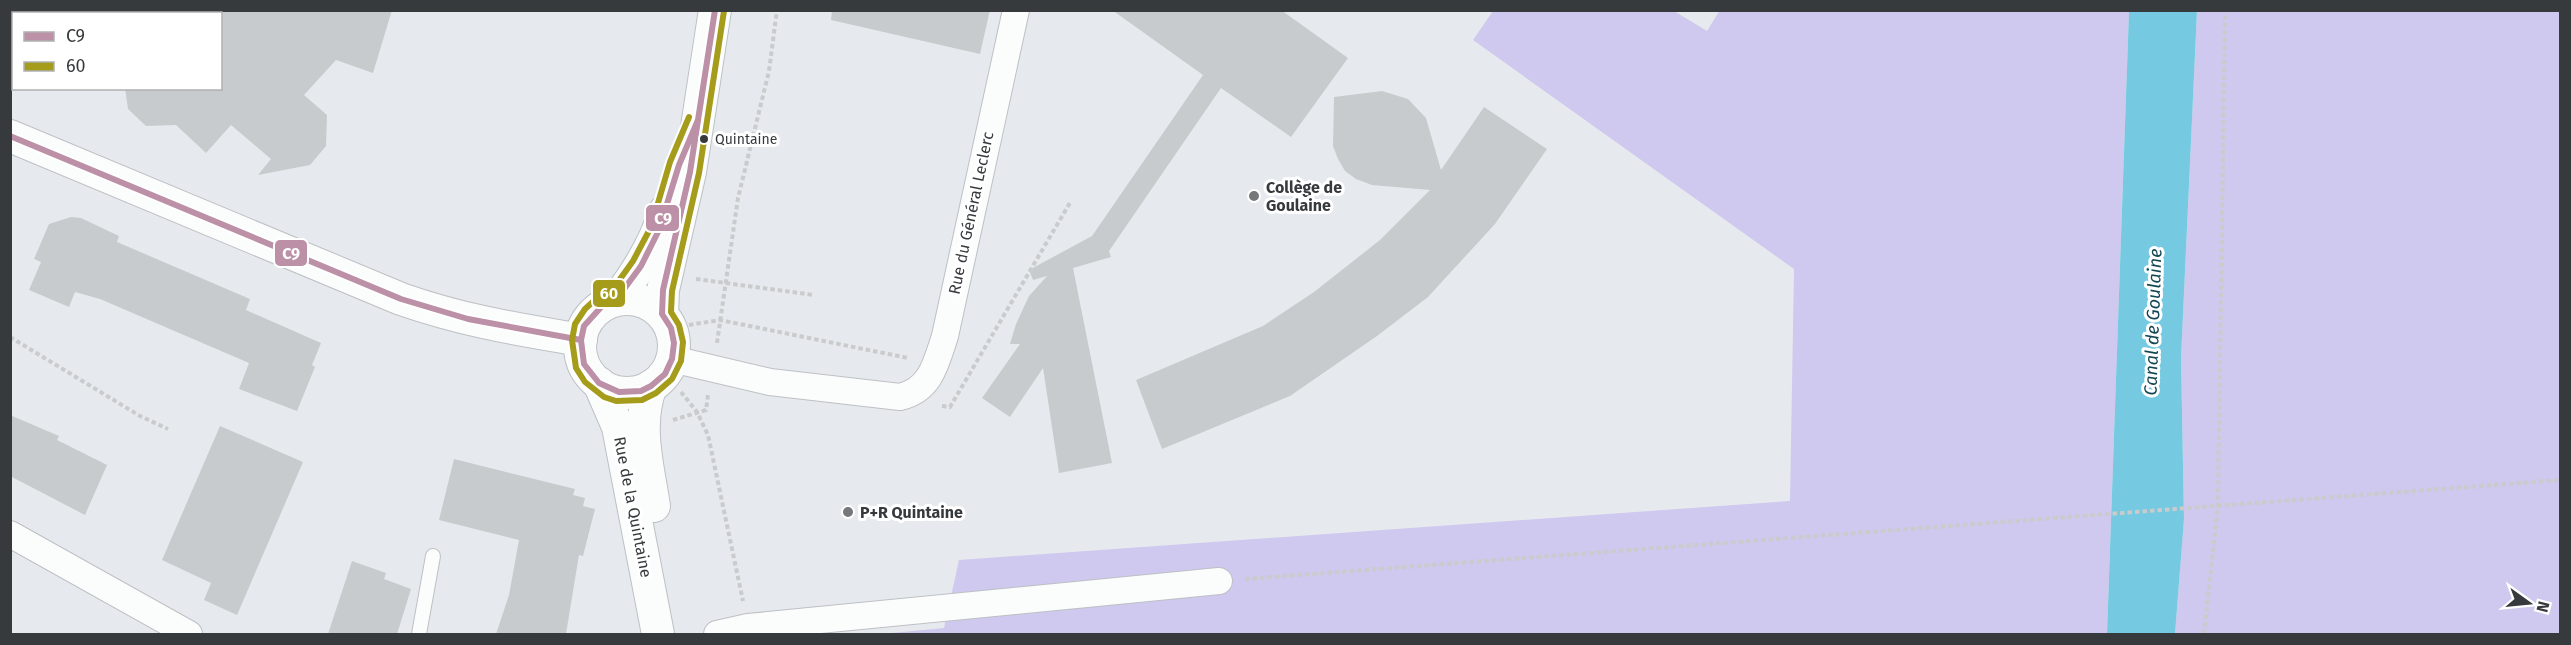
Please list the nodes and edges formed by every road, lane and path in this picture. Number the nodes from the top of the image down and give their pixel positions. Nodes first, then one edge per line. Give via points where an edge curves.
1 (715, 10) edge
2 (777, 10) edge
3 (1016, 10) edge
4 (2225, 10) edge
5 (698, 120) junction
6 (10, 136) edge
7 (1071, 201) dead end
8 (666, 272) junction
9 (725, 283) junction
10 (814, 295) dead end
11 (616, 300) junction
12 (720, 320) junction
13 (666, 321) junction
14 (10, 337) edge
15 (581, 340) junction
16 (672, 359) junction
17 (936, 363) junction
18 (713, 369) junction
19 (599, 383) junction
20 (651, 386) junction
21 (900, 397) junction
22 (697, 412) dead end
23 (168, 429) dead end
24 (2560, 480) edge
25 (2218, 505) junction
26 (10, 534) edge
27 (433, 556) dead end
28 (1219, 581) joint
29 (748, 627) junction
30 (189, 634) edge
31 (419, 634) edge
32 (658, 634) edge
33 (676, 634) edge
34 (717, 634) edge
35 (2205, 634) edge

1 - 5 street
2 - 9 path via 769,71 738,198
3 - 17 street, Rue du Général Leclerc
4 - 25 path
5 - 8 street
5 - 11 street via 659,230 641,266
6 - 15 street via 401,300 491,326
7 - 21 path via 950,407
8 - 9 path
8 - 13 street
9 - 10 path
9 - 12 path
11 - 13 street via 640,301
11 - 15 street via 592,315
12 - 13 path
12 - 17 path
12 - 18 path
13 - 16 street via 674,343
14 - 23 path
15 - 19 street via 584,364
16 - 18 street
16 - 20 street
17 - 21 street, Rue du Général Leclerc via 914,394
18 - 21 street via 770,382
19 - 20 street via 619,392
19 - 32 street, Rue de la Quintaine via 618,427
20 - 33 street, Rue de la Quintaine via 644,404 642,428
22 - 29 path via 708,435
24 - 25 path
25 - 28 path
25 - 35 path
26 - 30 street
27 - 31 lane
28 - 29 street
29 - 34 street

